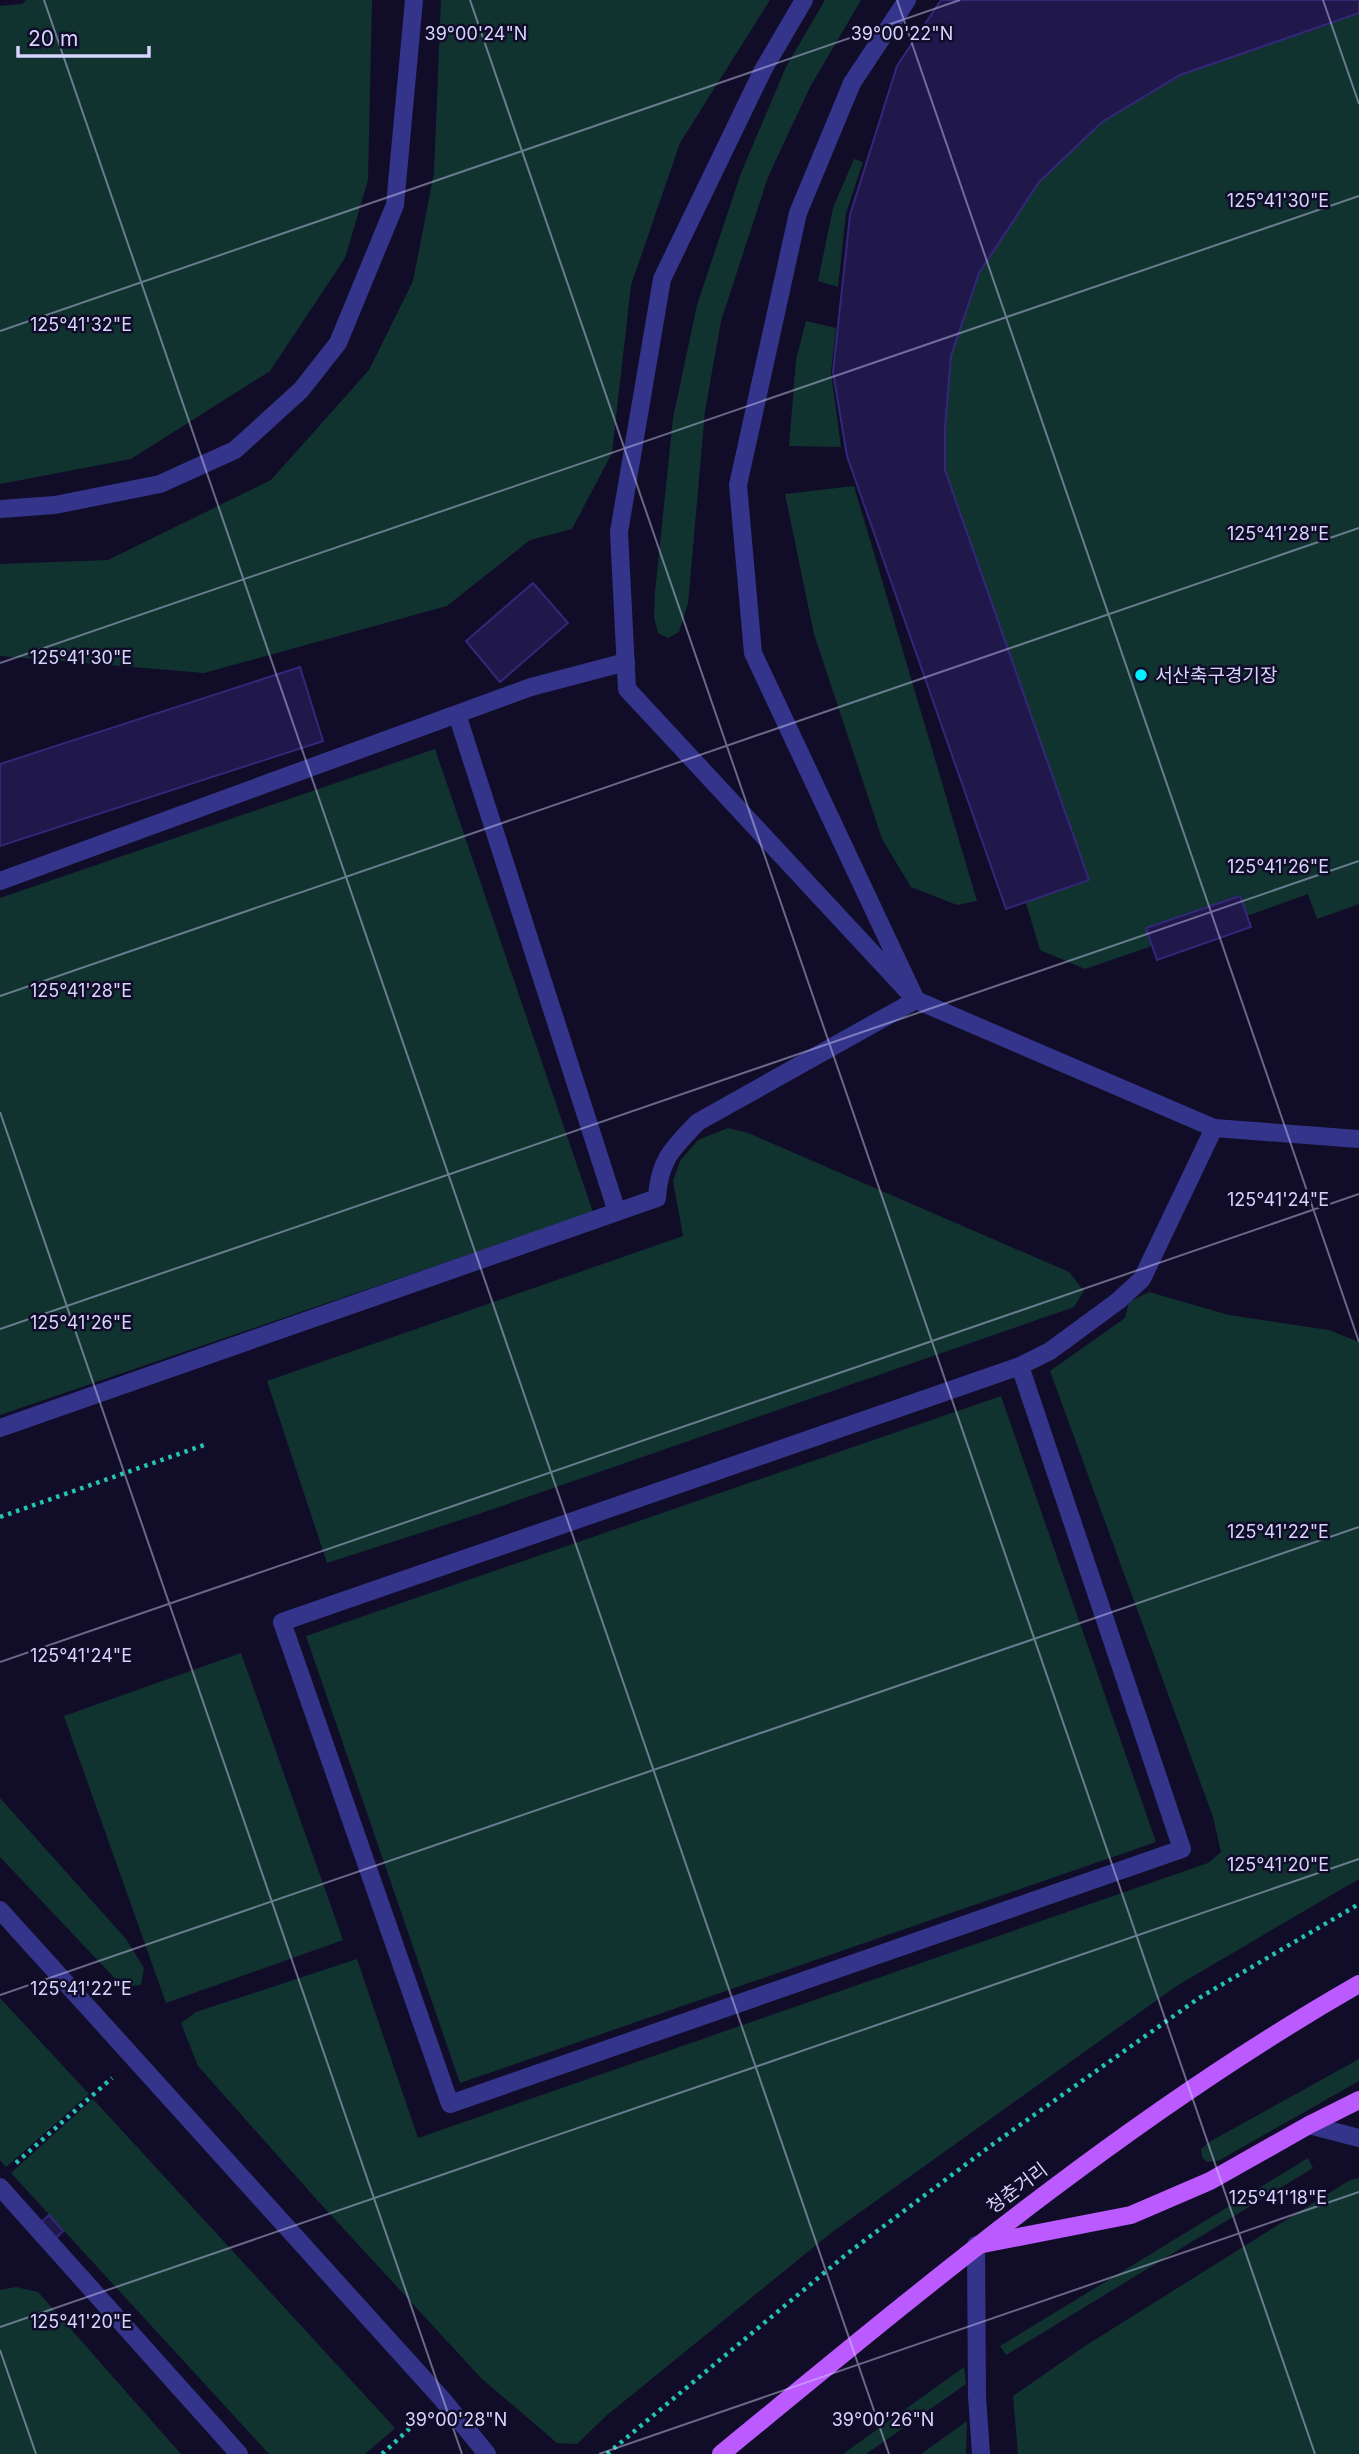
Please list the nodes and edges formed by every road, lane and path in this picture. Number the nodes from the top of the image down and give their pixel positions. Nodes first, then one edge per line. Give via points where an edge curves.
1 (414, 0) edge
2 (804, 0) edge
3 (906, 0) edge
4 (0, 509) edge
5 (626, 662) junction
6 (457, 714) junction
7 (0, 881) edge
8 (916, 1000) junction
9 (1214, 1128) junction
10 (1359, 1139) edge
11 (617, 1212) junction
12 (1020, 1366) junction
13 (0, 1428) edge
14 (207, 1444) dead end
15 (0, 1517) edge
16 (1359, 1904) edge
17 (0, 1910) edge
18 (1359, 1984) edge
19 (134, 2058) junction
20 (1359, 2101) edge
21 (1308, 2125) junction
22 (1359, 2138) edge
23 (10, 2169) dead end
24 (0, 2187) edge
25 (976, 2245) junction
26 (442, 2399) junction
27 (239, 2454) edge
28 (382, 2454) edge
29 (487, 2454) edge
30 (607, 2454) edge
31 (721, 2454) edge
32 (981, 2454) edge

1 - 4 street via 395,205 338,343 301,390 235,450 160,484 55,505
2 - 5 street via 763,71 662,279 620,532
3 - 8 street via 852,83 797,213 737,485 753,653
5 - 6 street via 531,687
5 - 8 street via 627,689
6 - 7 street
6 - 11 street
8 - 9 street
8 - 11 street via 698,1122 672,1148 659,1176 657,1198
9 - 10 street
9 - 12 street via 1142,1279 1050,1351
11 - 13 street
12 - 12 street via 282,1622 450,2104 1182,1849
14 - 15 path
16 - 30 path via 1199,1998 989,2147 848,2253
17 - 19 street
18 - 25 main road, 청춘거리 via 1151,2115
19 - 23 path
19 - 26 street
20 - 21 main road
21 - 22 street
21 - 25 main road via 1210,2181 1131,2215
24 - 27 street
25 - 31 main road, 청춘거리
25 - 32 street
26 - 28 path
26 - 29 street

